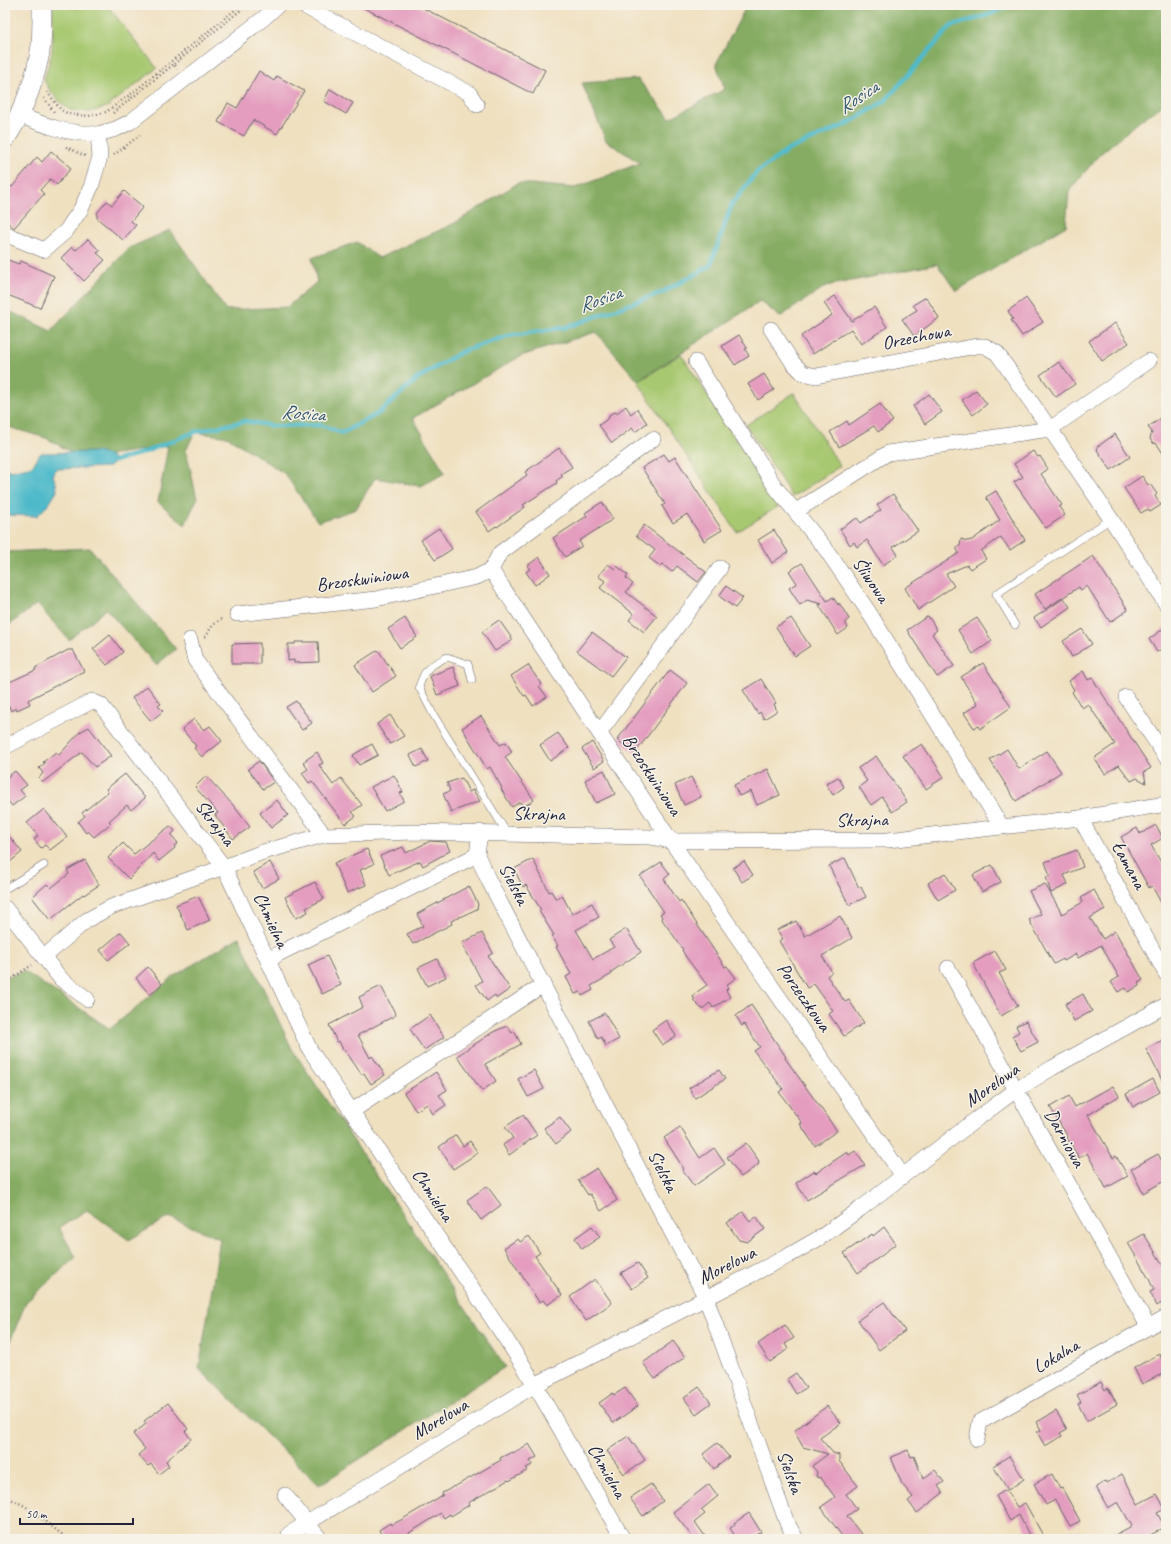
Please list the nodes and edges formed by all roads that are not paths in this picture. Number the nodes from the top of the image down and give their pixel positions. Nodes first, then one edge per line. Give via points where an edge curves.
1 (42, 5) edge
2 (278, 5) edge
3 (302, 5) edge
4 (477, 105) dead end
5 (19, 115) junction
6 (98, 134) junction
7 (5, 139) edge
8 (5, 234) edge
9 (771, 329) dead end
10 (1149, 361) dead end
11 (696, 362) dead end
12 (1050, 429) junction
13 (653, 439) dead end
14 (796, 511) junction
15 (1111, 519) junction
16 (720, 568) dead end
17 (491, 570) junction
18 (1164, 598) edge
19 (236, 614) road end
20 (1015, 625) dead end
21 (190, 640) dead end
22 (472, 680) dead end
23 (1126, 697) dead end
24 (600, 732) junction
25 (5, 746) edge
26 (1166, 757) edge
27 (1166, 804) edge
28 (1080, 818) junction
29 (1002, 827) junction
30 (480, 832) junction
31 (507, 833) junction
32 (324, 835) junction
33 (672, 841) junction
34 (477, 855) junction
35 (44, 865) dead end
36 (224, 867) junction
37 (5, 889) edge
38 (5, 908) edge
39 (44, 957) junction
40 (268, 961) junction
41 (948, 968) dead end
42 (1166, 974) edge
43 (544, 984) junction
44 (87, 999) dead end
45 (1166, 1005) edge
46 (1016, 1090) junction
47 (352, 1111) junction
48 (903, 1176) junction
49 (706, 1298) junction
50 (1166, 1317) edge
51 (1148, 1326) junction
52 (535, 1385) junction
53 (977, 1439) dead end
54 (285, 1495) dead end
55 (307, 1524) junction
56 (289, 1534) dead end
57 (320, 1539) edge
58 (623, 1539) edge
59 (796, 1539) edge

1 - 5 street via 41,45
2 - 6 street via 130,122
3 - 4 street via 469,92
5 - 6 street via 48,127 69,132
5 - 7 street
6 - 8 street via 100,158 97,171 81,209 66,231 44,250
9 - 12 street, Orzechowa via 793,363 803,373 816,376 985,346 997,352
10 - 12 street
11 - 14 street, Śliwowa via 776,488
12 - 14 street via 888,453
12 - 15 street, Orzechowa
13 - 17 street via 500,553
14 - 29 street, Śliwowa via 868,611
15 - 18 street, Orzechowa
15 - 20 lane via 996,594
16 - 24 street, Brzoskwiniowa
17 - 19 street, Brzoskwiniowa via 477,578 376,600
17 - 24 street, Brzoskwiniowa
21 - 32 street via 195,660
22 - 31 lane via 468,664 448,657 430,666 423,675 419,687
23 - 26 street
24 - 33 street, Brzoskwiniowa
25 - 36 street, Skrajna via 92,701 100,705
27 - 28 street, Skrajna
28 - 29 street, Skrajna
28 - 42 street, Łamana
29 - 33 street, Skrajna via 888,840
30 - 31 street, Skrajna
30 - 32 street, Skrajna
30 - 34 street, Sielska
31 - 33 street, Skrajna via 650,837
32 - 36 street, Skrajna via 263,852
33 - 48 street, Porzeczkowa
34 - 40 street via 285,950
34 - 43 street, Sielska
35 - 37 lane
36 - 39 street via 111,907 87,920
36 - 40 street, Chmielna
38 - 39 street
39 - 44 street via 61,979
40 - 47 street, Chmielna via 310,1050
41 - 46 street, Darniowa
43 - 47 street
43 - 49 street, Sielska
45 - 46 street, Morelowa
46 - 48 street, Morelowa
46 - 51 street, Darniowa
47 - 52 street, Chmielna
48 - 49 street, Morelowa via 821,1237
49 - 52 street, Morelowa
49 - 59 street, Sielska via 787,1523
50 - 51 street, Lokalna
51 - 53 street, Lokalna via 980,1422
52 - 55 street, Morelowa
52 - 58 street, Chmielna
54 - 55 street
55 - 56 street, Morelowa
55 - 57 street

